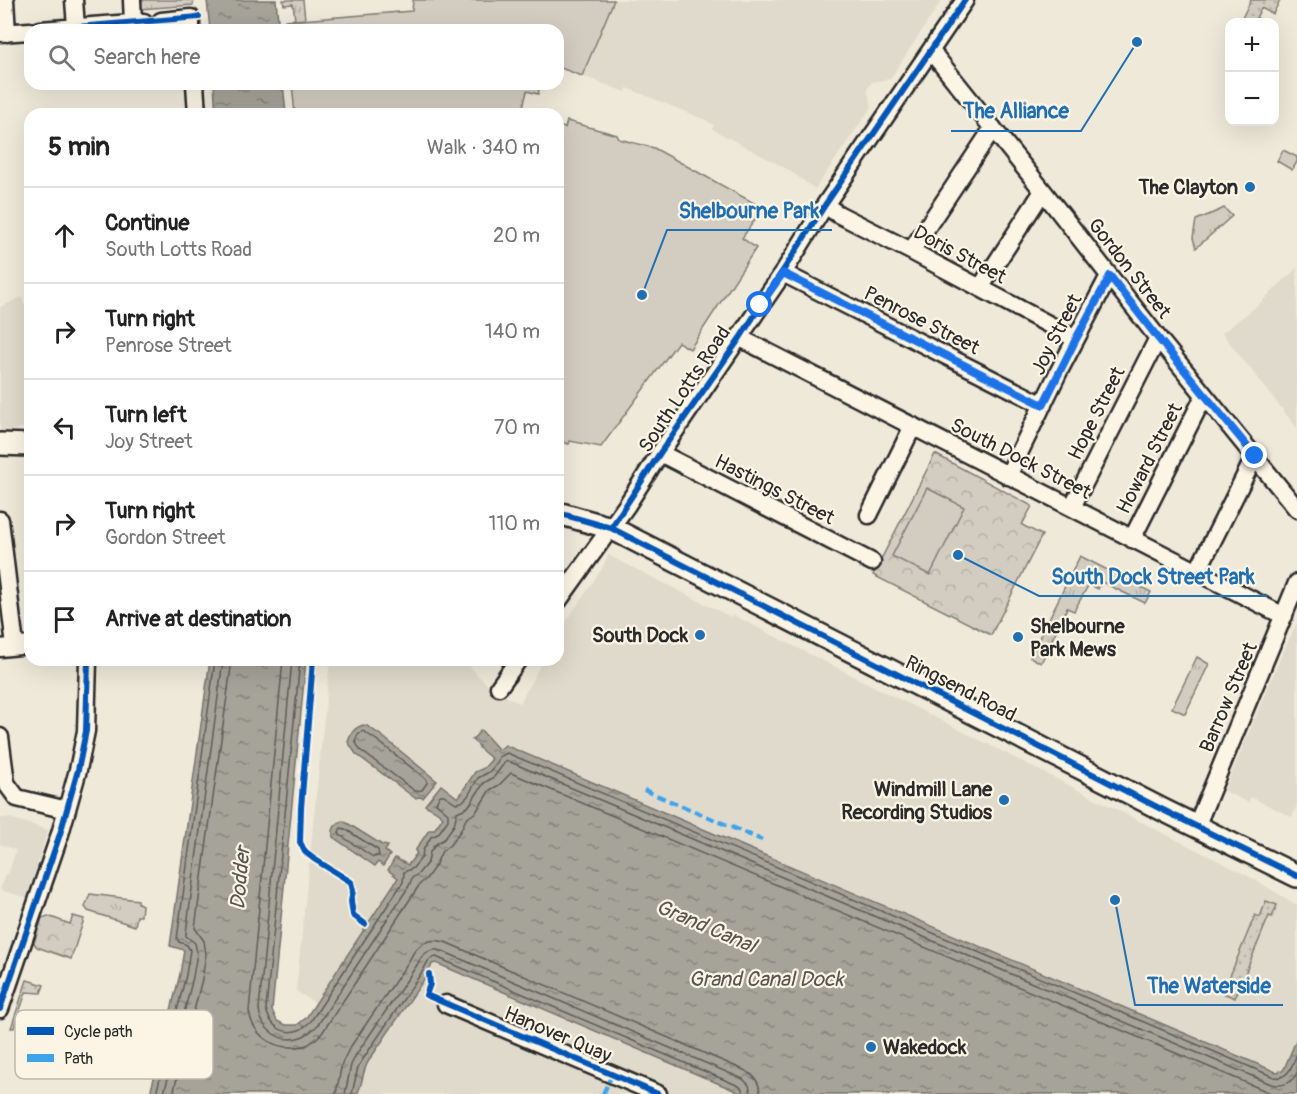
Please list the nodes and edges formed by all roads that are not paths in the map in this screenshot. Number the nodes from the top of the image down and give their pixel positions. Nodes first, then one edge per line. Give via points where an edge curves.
1 (5, 0) edge
2 (74, 0) edge
3 (132, 0) edge
4 (965, 0) edge
5 (161, 21) dead end
6 (76, 24) edge
7 (114, 24) edge
8 (191, 24) edge
9 (24, 31) edge
10 (4, 33) edge
11 (931, 51) junction
12 (195, 90) edge
13 (197, 108) edge
14 (993, 128) junction
15 (1043, 191) junction
16 (825, 205) junction
17 (911, 251) junction
18 (783, 273) junction
19 (1110, 276) junction
20 (980, 288) junction
21 (740, 338) junction
22 (1158, 338) junction
23 (1076, 339) junction
24 (1204, 396) junction
25 (1043, 405) junction
26 (913, 426) junction
27 (0, 444) edge
28 (24, 445) edge
29 (660, 453) junction
30 (1255, 456) junction
31 (1008, 476) junction
32 (1071, 507) junction
33 (1297, 509) edge
34 (564, 515) edge
35 (869, 515) dead end
36 (0, 520) edge
37 (611, 528) junction
38 (1132, 539) junction
39 (872, 561) dead end
40 (3, 570) edge
41 (1197, 572) junction
42 (1297, 583) edge
43 (564, 593) edge
44 (1284, 616) junction
45 (15, 646) edge
46 (88, 666) edge
47 (514, 666) edge
48 (499, 687) dead end
49 (0, 737) edge
50 (68, 810) junction
51 (1196, 827) junction
52 (1297, 876) edge
53 (446, 1004) dead end
54 (0, 1009) edge
55 (657, 1094) edge

1 - 10 street
2 - 6 street
3 - 7 street via 139,22
4 - 11 street, South Lotts Road
5 - 8 street
9 - 10 street
11 - 14 street, Gordon Street
11 - 16 street, South Lotts Road
12 - 13 street
14 - 15 street, Gordon Street
14 - 17 street
15 - 19 street, Gordon Street
15 - 20 street
16 - 17 street, Doris Street
16 - 18 street, South Lotts Road
17 - 20 street, Doris Street
18 - 21 street, South Lotts Road
18 - 25 street, Penrose Street
19 - 22 street, Gordon Street
19 - 23 street, Joy Street
20 - 23 street, Doris Street
21 - 26 street, South Dock Street
21 - 29 street, South Lotts Road
22 - 24 street, Gordon Street
22 - 32 street, Hope Street
23 - 25 street, Joy Street
24 - 30 street, Gordon Street
24 - 38 street, Howard Street
25 - 31 street, Joy Street
26 - 31 street, South Dock Street
26 - 35 street
27 - 28 main road
29 - 37 street, South Lotts Road
29 - 39 street, Hastings Street
30 - 33 street, Gordon Street
30 - 41 street
31 - 32 street, South Dock Street
32 - 38 street, South Dock Street
34 - 37 main road, Ringsend Road
36 - 40 street
37 - 43 street, South Lotts Road
37 - 51 main road, Ringsend Road
38 - 41 street, South Dock Street
40 - 45 street
41 - 44 street, South Dock Street
42 - 44 street, Barrow Street
44 - 51 street, Barrow Street
46 - 50 street via 86,730
47 - 48 street
49 - 50 street via 6,783 17,798
50 - 54 street
51 - 52 main road, Ringsend Road
53 - 55 street, Hanover Quay

